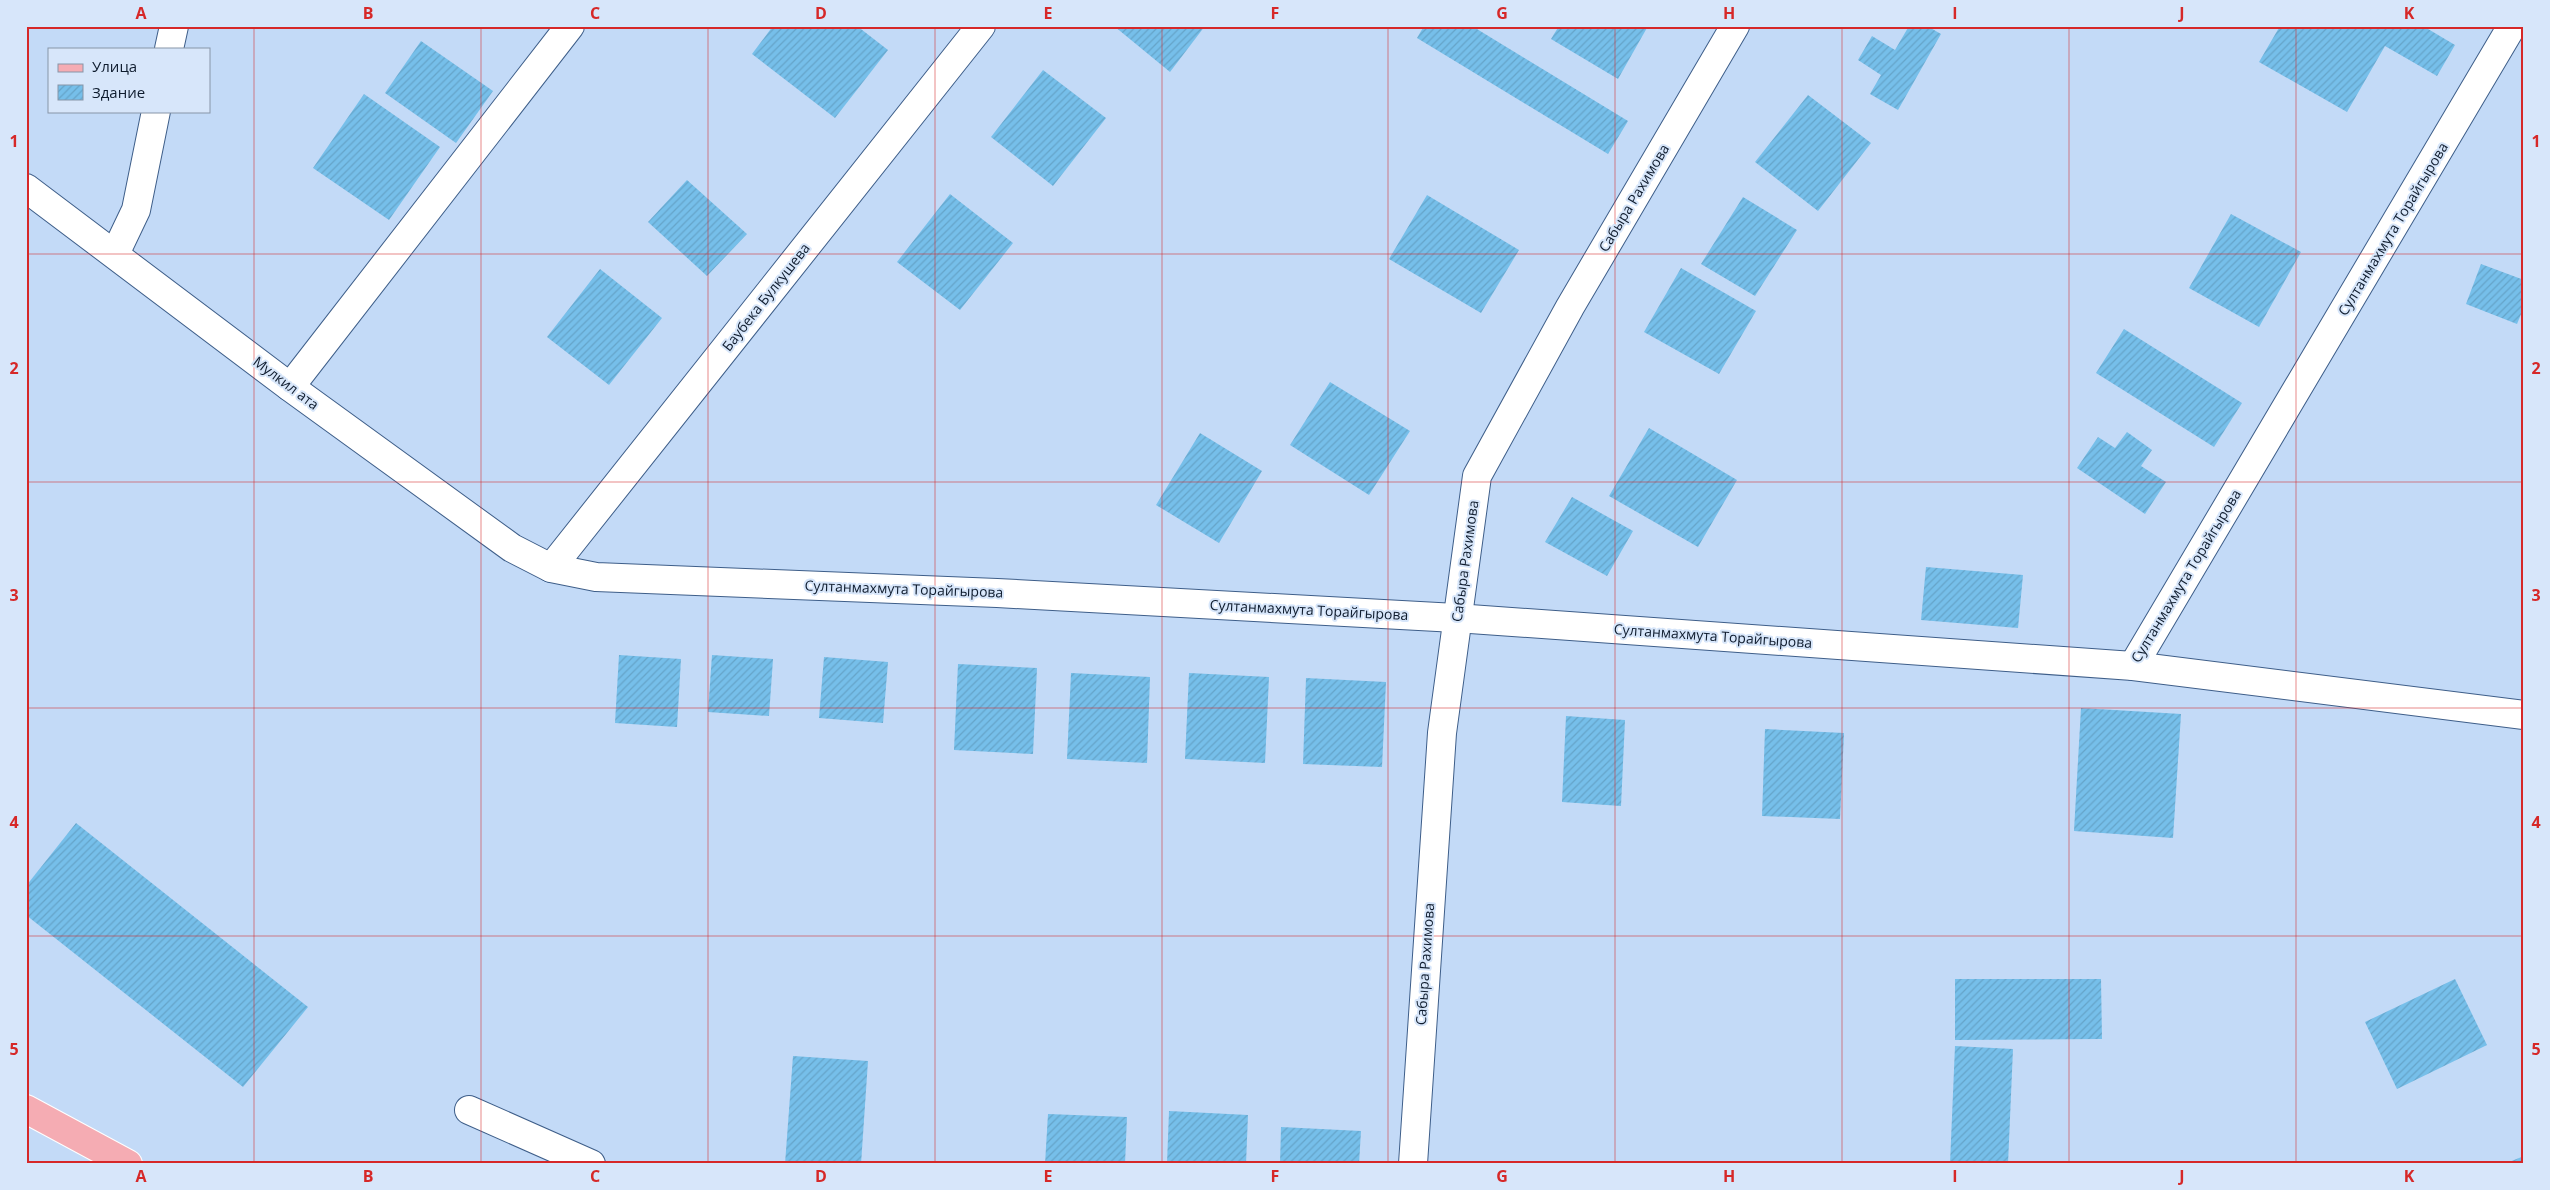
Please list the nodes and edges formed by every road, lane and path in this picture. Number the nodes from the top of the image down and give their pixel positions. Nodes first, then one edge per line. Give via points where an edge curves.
1 (174, 26) edge
2 (570, 26) edge
3 (981, 26) edge
4 (1735, 26) edge
5 (2512, 26) edge
6 (170, 48) edge
7 (156, 112) edge
8 (26, 188) edge
9 (115, 254) junction
10 (290, 387) junction
11 (551, 568) junction
12 (1456, 618) junction
13 (2133, 666) junction
14 (2524, 715) edge
15 (26, 1109) edge
16 (469, 1110) dead end
17 (128, 1164) edge
18 (591, 1164) edge
19 (1413, 1164) edge

1 - 6 street
2 - 10 street
3 - 11 street, Баубека Булкушева
4 - 12 street, Сабыра Рахимова via 1570,306 1477,476
5 - 13 street, Султанмахмута Торайгырова
7 - 9 street via 136,210
8 - 9 street, Мулкил ата
9 - 10 street, Мулкил ата
10 - 11 street, Мулкил ата via 512,548
11 - 12 street, Султанмахмута Торайгырова via 596,577 997,593
12 - 13 street, Султанмахмута Торайгырова
12 - 19 street, Сабыра Рахимова via 1442,733
13 - 14 street
15 - 17 main road
16 - 18 street

